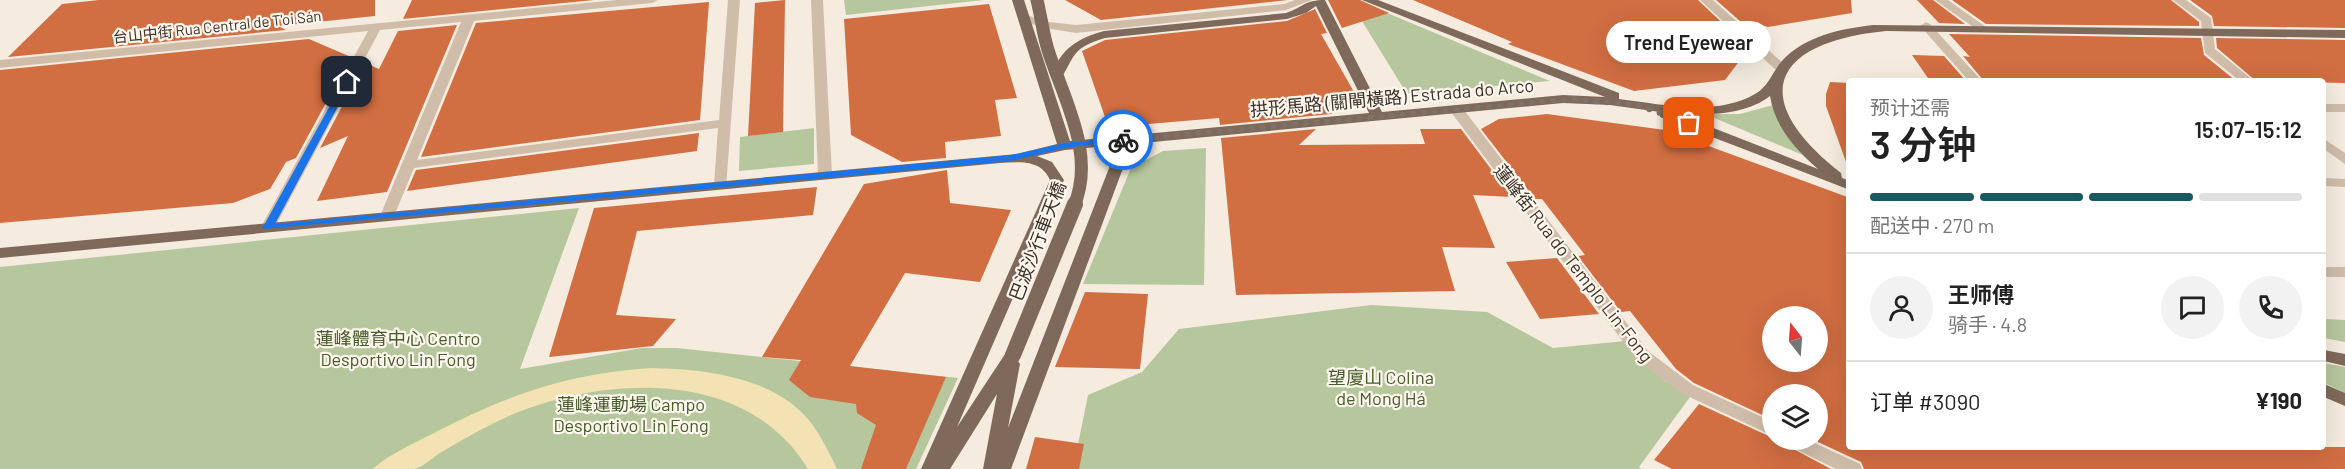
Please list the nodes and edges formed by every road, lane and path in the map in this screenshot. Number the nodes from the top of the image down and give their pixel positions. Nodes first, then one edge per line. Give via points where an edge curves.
1 (652, 0) edge
2 (734, 0) edge
3 (817, 0) edge
4 (1018, 0) edge
5 (1037, 0) edge
6 (1306, 0) edge
7 (1318, 0) edge
8 (1368, 0) edge
9 (1706, 0) edge
10 (1941, 0) edge
11 (2179, 0) edge
12 (1023, 17) junction
13 (469, 18) junction
14 (1926, 26) junction
15 (376, 27) junction
16 (1980, 27) junction
17 (2210, 31) junction
18 (2345, 34) edge
19 (0, 64) edge
20 (1554, 74) junction
21 (1780, 74) junction
22 (1057, 76) junction
23 (1973, 78) edge
24 (2244, 78) edge
25 (1544, 101) junction
26 (1648, 108) junction
27 (2326, 108) edge
28 (2345, 108) edge
29 (1456, 109) junction
30 (1377, 116) junction
31 (725, 123) junction
32 (1133, 139) junction
33 (2326, 144) edge
34 (1065, 146) junction
35 (1011, 158) junction
36 (2345, 160) edge
37 (408, 165) junction
38 (825, 175) junction
39 (1846, 182) edge
40 (2326, 182) edge
41 (1846, 183) edge
42 (2345, 183) edge
43 (720, 185) junction
44 (387, 216) junction
45 (268, 227) junction
46 (0, 253) edge
47 (2326, 272) edge
48 (2345, 272) edge
49 (1013, 355) junction
50 (2326, 356) edge
51 (2345, 360) edge
52 (2326, 391) edge
53 (2345, 400) edge
54 (1762, 425) edge
55 (1814, 450) edge
56 (930, 469) edge
57 (940, 469) edge
58 (992, 469) edge
59 (1002, 469) edge
60 (1853, 469) edge

1 - 13 street, 台山中街 Rua Central de T'oi Sán
2 - 31 street
3 - 38 street
4 - 12 main road
5 - 22 main road, 巴波沙行車天橋, bridge
6 - 12 street via 1286,7 1076,29 1046,26
7 - 22 main road via 1287,16 1104,35 1073,47 1064,56
7 - 30 main road
8 - 20 main road
9 - 21 street
10 - 16 street
11 - 17 street via 2207,20
12 - 34 main road
13 - 15 street, 台山中街 Rua Central de T'oi Sán
13 - 37 street
14 - 16 main road
14 - 21 main road via 1871,28 1831,37 1800,51
14 - 23 street
15 - 19 street, 台山中街 Rua Central de T'oi Sán
15 - 45 street
16 - 17 main road
17 - 18 main road
17 - 24 street via 2209,50
20 - 25 main road via 1563,83 1564,92
20 - 26 main road
21 - 26 main road via 1764,94 1738,106 1691,111
21 - 39 main road via 1777,105 1792,134
22 - 49 main road, 巴波沙行車天橋, bridge via 1079,141 1083,166 1080,192
25 - 26 main road, 拱形馬路 (關閘橫路) Estrada do Arco via 1594,99
25 - 29 main road, 拱形馬路 (關閘橫路) Estrada do Arco
26 - 41 main road
27 - 28 street
29 - 30 main road, 拱形馬路 (關閘橫路) Estrada do Arco
29 - 54 street, 蓮峰街 Rua do Templo Lin-Fong via 1642,355 1673,381
30 - 32 main road, 拱形馬路 (關閘橫路) Estrada do Arco
31 - 37 street
31 - 43 street
32 - 34 main road, 拱形馬路 (關閘橫路) Estrada do Arco
32 - 59 main road
33 - 36 street
34 - 35 main road, 拱形馬路 (關閘橫路) Estrada do Arco
35 - 38 main road
35 - 56 main road via 1049,165 1056,180
37 - 44 street
38 - 43 main road
40 - 42 street
43 - 44 main road
44 - 45 main road
45 - 46 main road
47 - 48 street
49 - 57 main road
49 - 58 main road
50 - 51 main road
52 - 53 main road
55 - 60 street

